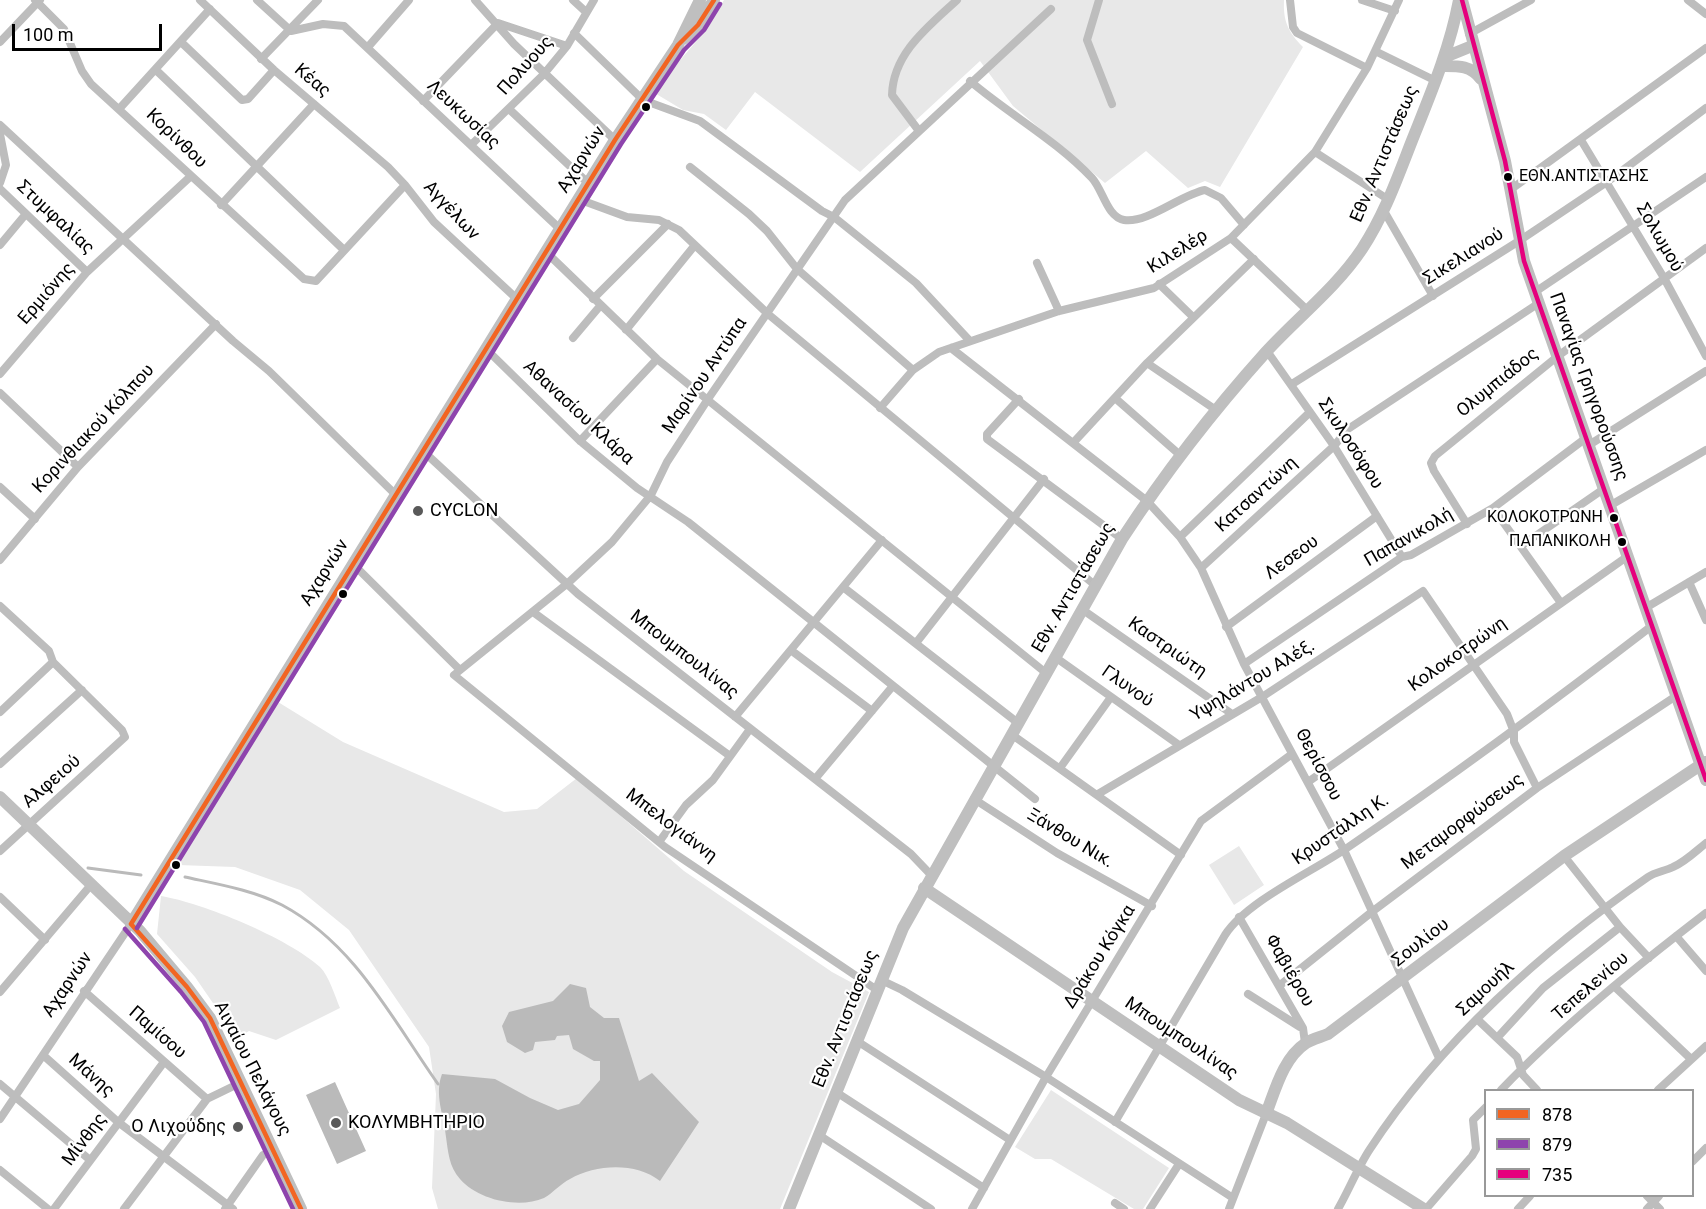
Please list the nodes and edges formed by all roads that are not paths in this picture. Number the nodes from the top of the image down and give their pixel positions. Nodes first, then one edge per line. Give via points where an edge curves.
1 (200, 0) edge
2 (257, 0) edge
3 (318, 0) edge
4 (409, 0) edge
5 (476, 0) edge
6 (573, 0) edge
7 (594, 0) edge
8 (700, 0) edge
9 (714, 0) edge
10 (957, 0) edge
11 (1099, 0) edge
12 (1290, 0) edge
13 (1362, 0) edge
14 (1399, 0) edge
15 (1460, 0) edge
16 (1531, 0) edge
17 (1688, 0) edge
18 (38, 1) edge
19 (210, 9) junction
20 (1051, 9) dead end
21 (1395, 11) junction
22 (586, 12) junction
23 (1706, 14) edge
24 (498, 23) junction
25 (291, 31) junction
26 (574, 33) junction
27 (1471, 40) junction
28 (0, 42) edge
29 (181, 42) junction
30 (678, 45) junction
31 (368, 46) junction
32 (567, 46) junction
33 (1706, 48) edge
34 (1375, 51) junction
35 (261, 59) junction
36 (1443, 62) junction
37 (1367, 68) junction
38 (156, 70) junction
39 (273, 70) junction
40 (544, 74) junction
41 (970, 81) junction
42 (1436, 81) junction
43 (1482, 81) junction
44 (423, 100) junction
45 (643, 100) junction
46 (314, 104) junction
47 (1112, 104) dead end
48 (120, 108) junction
49 (1706, 108) edge
50 (509, 109) junction
51 (0, 125) edge
52 (919, 131) junction
53 (0, 134) edge
54 (615, 140) junction
55 (1581, 140) junction
56 (471, 145) junction
57 (1315, 152) junction
58 (256, 166) junction
59 (690, 166) dead end
60 (190, 176) junction
61 (1706, 177) edge
62 (1607, 182) junction
63 (0, 183) edge
64 (588, 183) junction
65 (405, 185) junction
66 (0, 189) edge
67 (1510, 190) junction
68 (578, 199) junction
69 (221, 205) junction
70 (1387, 206) junction
71 (26, 215) junction
72 (834, 217) junction
73 (668, 224) junction
74 (1244, 225) junction
75 (1634, 227) junction
76 (560, 229) junction
77 (1231, 237) junction
78 (122, 239) junction
79 (1519, 241) junction
80 (0, 244) edge
81 (695, 245) junction
82 (1706, 248) edge
83 (344, 250) junction
84 (546, 252) junction
85 (1254, 259) junction
86 (1037, 263) dead end
87 (797, 268) junction
88 (87, 272) junction
89 (1664, 278) junction
90 (316, 281) joint
91 (1159, 284) junction
92 (1432, 296) junction
93 (1537, 298) junction
94 (517, 299) junction
95 (596, 303) junction
96 (1306, 309) junction
97 (1059, 311) junction
98 (768, 314) junction
99 (1193, 318) junction
100 (216, 324) junction
101 (626, 330) junction
102 (573, 338) dead end
103 (969, 340) junction
104 (951, 348) junction
105 (486, 349) junction
106 (1267, 351) junction
107 (1558, 356) junction
108 (1706, 356) edge
109 (657, 359) junction
110 (1147, 363) junction
111 (913, 370) junction
112 (1706, 371) edge
113 (0, 374) edge
114 (1292, 384) junction
115 (0, 393) edge
116 (1115, 398) junction
117 (708, 399) junction
118 (1019, 399) junction
119 (880, 408) junction
120 (1216, 410) junction
121 (1310, 413) junction
122 (580, 441) junction
123 (1588, 441) junction
124 (1073, 443) junction
125 (1334, 446) junction
126 (1706, 450) edge
127 (423, 451) junction
128 (1180, 455) junction
129 (78, 467) junction
130 (1044, 479) junction
131 (0, 487) edge
132 (1605, 488) junction
133 (396, 495) junction
134 (651, 495) junction
135 (1147, 501) junction
136 (1611, 506) junction
137 (1493, 508) junction
138 (1377, 516) junction
139 (35, 519) junction
140 (1014, 519) junction
141 (1467, 524) junction
142 (1180, 537) junction
143 (1122, 539) junction
144 (882, 540) junction
145 (1521, 546) junction
146 (1628, 556) junction
147 (1402, 557) junction
148 (0, 560) edge
149 (352, 563) junction
150 (1201, 568) junction
151 (1706, 572) edge
152 (1689, 582) junction
153 (568, 583) junction
154 (1096, 586) junction
155 (843, 587) junction
156 (953, 597) junction
157 (1561, 603) junction
158 (0, 606) edge
159 (1647, 607) junction
160 (1083, 610) junction
161 (532, 612) junction
162 (1706, 620) edge
163 (813, 624) junction
164 (1653, 625) junction
165 (1226, 627) junction
166 (916, 643) junction
167 (792, 651) junction
168 (1055, 657) junction
169 (53, 662) junction
170 (1244, 664) junction
171 (1474, 664) junction
172 (457, 672) junction
173 (1046, 673) junction
174 (892, 687) junction
175 (82, 690) junction
176 (1676, 696) junction
177 (1111, 697) junction
178 (1262, 697) junction
179 (0, 711) edge
180 (872, 711) junction
181 (1232, 714) junction
182 (735, 717) junction
183 (1015, 728) junction
184 (750, 729) junction
185 (1514, 732) junction
186 (1179, 745) junction
187 (1292, 754) junction
188 (730, 756) junction
189 (1703, 762) edge
190 (0, 764) edge
191 (992, 766) junction
192 (1060, 768) junction
193 (815, 779) junction
194 (1706, 780) edge
195 (1308, 782) junction
196 (1537, 788) junction
197 (1098, 794) junction
198 (0, 797) edge
199 (974, 799) junction
200 (1035, 799) dead end
201 (28, 825) junction
202 (659, 842) junction
203 (1706, 843) edge
204 (1344, 850) junction
205 (0, 851) edge
206 (1181, 855) junction
207 (1564, 856) junction
208 (932, 876) junction
209 (90, 886) junction
210 (924, 888) junction
211 (0, 897) edge
212 (1152, 906) junction
213 (1605, 909) junction
214 (1373, 911) junction
215 (1706, 913) edge
216 (1239, 917) junction
217 (131, 924) junction
218 (1620, 927) junction
219 (1676, 936) junction
220 (45, 940) junction
221 (1649, 958) junction
222 (1706, 971) edge
223 (1402, 981) junction
224 (879, 985) junction
225 (1279, 986) junction
226 (1616, 987) junction
227 (0, 992) edge
228 (84, 992) junction
229 (1248, 994) dead end
230 (1091, 1002) junction
231 (1477, 1019) junction
232 (1303, 1028) junction
233 (1497, 1038) junction
234 (857, 1041) junction
235 (1305, 1043) junction
236 (1159, 1046) junction
237 (1706, 1046) edge
238 (43, 1055) junction
239 (1439, 1058) junction
240 (1691, 1059) junction
241 (164, 1062) junction
242 (1522, 1068) junction
243 (1046, 1077) junction
244 (240, 1083) junction
245 (0, 1084) edge
246 (1502, 1089) edge
247 (1536, 1089) edge
248 (1659, 1089) edge
249 (836, 1092) junction
250 (15, 1096) junction
251 (207, 1099) junction
252 (1484, 1108) edge
253 (1266, 1114) junction
254 (0, 1119) edge
255 (118, 1122) junction
256 (1115, 1122) junction
257 (819, 1134) junction
258 (1010, 1140) junction
259 (273, 1150) junction
260 (162, 1157) junction
261 (90, 1160) junction
262 (1179, 1164) junction
263 (1360, 1169) junction
264 (0, 1170) edge
265 (984, 1188) junction
266 (1529, 1197) edge
267 (1233, 1198) junction
268 (1652, 1200) edge
269 (1115, 1203) dead end
270 (228, 1208) edge
271 (48, 1209) edge
272 (54, 1209) edge
273 (124, 1209) edge
274 (301, 1209) edge
275 (789, 1209) edge
276 (931, 1209) edge
277 (972, 1209) edge
278 (1124, 1209) edge
279 (1150, 1209) edge
280 (1229, 1209) edge
281 (1338, 1209) edge
282 (1425, 1209) edge
283 (1518, 1209) edge
284 (1660, 1209) edge

1 - 19 street, Κέας
2 - 25 street
3 - 25 street
4 - 31 street
5 - 24 street
6 - 22 street
7 - 22 street, Πολυους
8 - 30 street, Αχαρνών
9 - 30 street, Αχαρνών via 699,25
10 - 52 street via 913,43 896,73 892,95
11 - 47 street via 1087,40
12 - 37 street via 1297,33
13 - 21 street
14 - 21 street, Κιλελέρ
15 - 27 street, Παναγίας Γρηγορούσσης
15 - 36 street, Εθν. Αντιστάσεως
16 - 27 street
17 - 23 street
18 - 28 street
18 - 48 street, Κορίνθου via 64,29 82,71
19 - 29 street
19 - 35 street, Κέας
20 - 41 street, Μαρίνου Αντύπα
21 - 34 street, Κιλελέρ
22 - 26 street, Πολυους
24 - 32 street
24 - 40 street
24 - 44 street
25 - 31 street, Λευκωσίας via 323,24 344,26
25 - 35 street
26 - 32 street, Πολυους
26 - 45 street
27 - 36 street
27 - 43 street, Παναγίας Γρηγορούσσης
29 - 38 street
29 - 39 street via 242,100 248,99
30 - 45 street, Αχαρνών
31 - 44 street, Λευκωσίας
32 - 40 street, Πολυους
33 - 55 street
34 - 37 street, Κιλελέρ
34 - 42 street
35 - 39 street, Κέας
36 - 42 street, Εθν. Αντιστάσεως
36 - 43 street via 1465,66
37 - 57 street, Κιλελέρ
38 - 48 street
38 - 58 street
39 - 46 street, Κέας
40 - 50 street, Πολυους
40 - 54 street
41 - 52 street, Μαρίνου Αντύπα
41 - 74 street via 1048,138 1086,172 1101,187 1108,208 1119,217 1138,218 1205,190 1221,198
42 - 70 street, Εθν. Αντιστάσεως
43 - 67 street, Παναγίας Γρηγορούσσης
44 - 56 street, Λευκωσίας
45 - 54 street, Αχαρνών
45 - 72 street via 700,122
46 - 58 street
46 - 65 street, Κέας
48 - 60 street, Κορίνθου
49 - 62 street, Σικελιανού
50 - 56 street, Πολυους
50 - 64 street
51 - 78 street
52 - 72 street, Μαρίνου Αντύπα via 852,191
53 - 63 street via 6,165
54 - 64 street, Αχαρνών
55 - 62 street, Σολωμού
55 - 67 street
56 - 76 street, Λευκωσίας
57 - 70 street
57 - 74 street, Κιλελέρ
58 - 69 street
58 - 83 street
59 - 87 street via 767,231
60 - 69 street, Κορίνθου
60 - 78 street, Ερμιόνης
61 - 75 street
62 - 75 street, Σολωμού
62 - 79 street, Σικελιανού
64 - 68 street, Αχαρνών
65 - 83 street, Αγγέλων
65 - 94 street, Αγγέλων via 434,222
66 - 71 street, Στυμφαλίας
67 - 79 street, Παναγίας Γρηγορούσσης
68 - 73 street via 627,217
68 - 76 street, Αχαρνών
69 - 90 street, Κορίνθου via 304,279
70 - 92 street
70 - 96 street, Εθν. Αντιστάσεως via 1349,266
71 - 80 street
71 - 88 street, Στυμφαλίας
72 - 87 street, Μαρίνου Αντύπα
72 - 103 street via 916,283
73 - 81 street
73 - 95 street
74 - 77 street, Κιλελέρ
75 - 89 street, Σολωμού
75 - 93 street
76 - 84 street, Αχαρνών
77 - 85 street
77 - 91 street, Κιλελέρ
78 - 88 street, Ερμιόνης
78 - 100 street
79 - 92 street, Σικελιανού
79 - 93 street, Παναγίας Γρηγορούσσης
81 - 98 street
81 - 101 street
82 - 89 street, Ολυμπιάδος
83 - 90 street, Αγγέλων
84 - 94 street, Αχαρνών
84 - 95 street
85 - 96 street
85 - 99 street
86 - 97 street
87 - 98 street, Μαρίνου Αντύπα
87 - 111 street
88 - 113 street, Ερμιόνης
89 - 107 street, Ολυμπιάδος
89 - 108 street, Σολωμού
91 - 97 street, Κιλελέρ
91 - 99 street
92 - 114 street, Σικελιανού
93 - 107 street, Παναγίας Γρηγορούσσης
93 - 125 street, Κατσαντώνη via 1348,429
94 - 105 street, Αχαρνών
95 - 101 street
95 - 102 street
96 - 106 street, Εθν. Αντιστάσεως
97 - 103 street, Κιλελέρ
98 - 117 street, Μαρίνου Αντύπα
98 - 119 street
99 - 110 street
100 - 129 street, Κορινθιακού Κόλπου
100 - 133 street via 269,370
101 - 109 street
103 - 104 street, Κιλελέρ
104 - 111 street, Κιλελέρ
104 - 118 street, Θερίσσου
105 - 122 street, Αθανασίου Κλάρα
105 - 127 street, Αχαρνών
106 - 114 street, Σκυλοσόφου
106 - 120 street, Εθν. Αντιστάσεως
107 - 123 street, Παναγίας Γρηγορούσσης
107 - 141 street, Ολυμπιάδος via 1431,463
109 - 117 street
109 - 122 street
110 - 116 street
110 - 120 street
111 - 119 street, Κιλελέρ
112 - 123 street, Παπανικολή
114 - 121 street, Σκυλοσόφου
115 - 129 street
116 - 124 street
116 - 128 street
117 - 134 street, Μαρίνου Αντύπα via 667,462
117 - 144 street
118 - 124 street, Θερίσσου
118 - 130 street via 987,436
119 - 140 street
120 - 128 street, Εθν. Αντιστάσεως
121 - 125 street, Σκυλοσόφου
121 - 142 street
122 - 134 street, Αθανασίου Κλάρα
123 - 132 street, Παναγίας Γρηγορούσσης
123 - 137 street, Παπανικολή
124 - 135 street, Θερίσσου
125 - 138 street, Σκυλοσόφου
125 - 150 street, Κατσαντώνη
126 - 136 street
127 - 133 street, Αχαρνών
127 - 153 street, Μπουμπουλίνας
128 - 135 street, Εθν. Αντιστάσεως
129 - 139 street, Κορινθιακού Κόλπου
130 - 140 street
130 - 143 street
131 - 139 street
132 - 136 street, Παναγίας Γρηγορούσσης
132 - 145 street
133 - 149 street, Αχαρνών
134 - 153 street, Μαρίνου Αντύπα via 612,542
134 - 163 street, Αθανασίου Κλάρα
135 - 142 street, Θερίσσου
135 - 143 street, Εθν. Αντιστάσεως
136 - 146 street, Παναγίας Γρηγορούσσης
137 - 141 street, Παπανικολή
137 - 145 street
138 - 147 street, Σκυλοσόφου
138 - 165 street, Λεσεου
139 - 148 street, Κορινθιακού Κόλπου
140 - 154 street
140 - 156 street
141 - 147 street, Παπανικολή
142 - 150 street, Θερίσσου
143 - 154 street, Εθν. Αντιστάσεως
144 - 155 street
144 - 156 street
145 - 157 street
146 - 157 street, Κολοκοτρώνη
146 - 159 street, Παναγίας Γρηγορούσσης
147 - 170 street, Παπανικολή
149 - 172 street, Μπελογιάννη
149 - 217 street, Αχαρνών
150 - 165 street, Θερίσσου
151 - 152 street
152 - 159 street
152 - 162 street
153 - 161 street, Μαρίνου Αντύπα
153 - 182 street, Μπουμπουλίνας
154 - 160 street, Εθν. Αντιστάσεως
155 - 163 street
155 - 166 street
156 - 166 street
156 - 173 street
157 - 171 street, Κολοκοτρώνη
158 - 169 street via 49,651
159 - 164 street, Παναγίας Γρηγορούσσης
160 - 168 street, Εθν. Αντιστάσεως
160 - 181 street, Καστριώτη
161 - 172 street, Μαρίνου Αντύπα
161 - 188 street
163 - 167 street
163 - 174 street, Αθανασίου Κλάρα
164 - 176 street, Παναγίας Γρηγορούσσης
164 - 185 street, Κρυστάλλη Κ.
165 - 170 street, Θερίσσου
166 - 183 street
167 - 180 street
167 - 182 street
168 - 173 street, Εθν. Αντιστάσεως
168 - 177 street, Γλυνού
169 - 175 street
169 - 179 street
170 - 178 street, Θερίσσου
171 - 178 street, Υψηλάντου Αλέξ. via 1423,591
171 - 185 street via 1508,714
171 - 195 street, Κολοκοτρώνη
172 - 202 street, Μπελογιάννη
173 - 183 street, Εθν. Αντιστάσεως
174 - 180 street
174 - 191 street, Αθανασίου Κλάρα
175 - 190 street
175 - 201 street, Αλφειού via 123,730 125,737
176 - 189 street, Παναγίας Γρηγορούσσης
176 - 196 street, Μεταμορφώσεως
177 - 186 street, Γλυνού
177 - 192 street
178 - 181 street, Υψηλάντου Αλέξ.
178 - 187 street, Θερίσσου
180 - 193 street
181 - 186 street, Υψηλάντου Αλέξ.
182 - 184 street, Μπουμπουλίνας
183 - 191 street, Εθν. Αντιστάσεως
183 - 192 street
184 - 188 street
184 - 193 street, Μπουμπουλίνας
185 - 196 street via 1514,742
185 - 204 street, Κρυστάλλη Κ.
186 - 197 street, Υψηλάντου Αλέξ.
187 - 195 street, Θερίσσου
187 - 206 street, Δράκου Κόγκα via 1209,814
188 - 202 street
189 - 194 street, Παναγίας Γρηγορούσσης
189 - 207 street, Σουλίου
191 - 199 street, Εθν. Αντιστάσεως
191 - 200 street, Αθανασίου Κλάρα
192 - 197 street
193 - 208 street, Μπουμπουλίνας via 911,854
195 - 204 street, Θερίσσου
196 - 214 street, Μεταμορφώσεως
197 - 206 street
198 - 201 street, Αιγαίου Πελάγους
199 - 208 street, Εθν. Αντιστάσεως
199 - 212 street, Ξάνθου Νικ. via 1057,853
201 - 205 street, Αλφειού
201 - 209 street, Αιγαίου Πελάγους
202 - 224 street, Μπελογιάννη
203 - 213 street, Σαμουήλ via 1674,867 1651,875
204 - 214 street, Θερίσσου
204 - 216 street, Κρυστάλλη Κ.
206 - 212 street, Δράκου Κόγκα
207 - 213 street
207 - 223 street, Σουλίου
208 - 210 street, Εθν. Αντιστάσεως
209 - 217 street, Αιγαίου Πελάγους
209 - 220 street
210 - 224 street, Εθν. Αντιστάσεως
210 - 230 street, Μπουμπουλίνας
211 - 220 street
212 - 230 street, Δράκου Κόγκα
213 - 218 street
213 - 231 street, Σαμουήλ
214 - 223 street, Θερίσσου
214 - 225 street, Μεταμορφώσεως
215 - 219 street, Τεπελενίου
216 - 225 street, Φαβιέρου
216 - 236 street, Κρυστάλλη Κ.
217 - 228 street, Αχαρνών
217 - 244 street, Αιγαίου Πελάγους via 210,1018
218 - 221 street
218 - 233 street via 1543,988
219 - 221 street, Τεπελενίου
219 - 222 street
220 - 227 street
221 - 226 street, Τεπελενίου
223 - 235 street, Σουλίου via 1328,1034
223 - 239 street, Θερίσσου
224 - 234 street, Εθν. Αντιστάσεως
224 - 243 street, Μπελογιάννη via 902,990
225 - 232 street, Φαβιέρου
226 - 240 street
226 - 242 street, Τεπελενίου
228 - 238 street, Αχαρνών
228 - 241 street, Παμίσου
229 - 232 street
230 - 236 street, Μπουμπουλίνας
230 - 243 street, Δράκου Κόγκα
231 - 233 street
231 - 239 street, Σαμουήλ
232 - 235 street, Φαβιέρου
233 - 242 street via 1517,1057
234 - 249 street, Εθν. Αντιστάσεως
234 - 258 street
235 - 253 street, Σουλίου via 1282,1074
236 - 253 street, Μπουμπουλίνας
236 - 256 street, Κρυστάλλη Κ.
237 - 240 street
238 - 250 street, Αχαρνών
238 - 255 street, Μάνης
239 - 263 street, Σαμουήλ via 1369,1150
240 - 248 street
241 - 251 street, Παμίσου
241 - 255 street, Μίνθης
242 - 246 street, Τεπελενίου
242 - 247 street via 1527,1081
243 - 256 street, Μπελογιάννη
243 - 258 street, Δράκου Κόγκα
244 - 251 street
244 - 259 street, Αιγαίου Πελάγους
245 - 250 street
249 - 257 street, Εθν. Αντιστάσεως
249 - 265 street
250 - 254 street, Αχαρνών
250 - 261 street
251 - 260 street
252 - 282 street via 1473,1120 1476,1149 1472,1156
253 - 263 street, Μπουμπουλίνας
253 - 267 street, Σουλίου
255 - 260 street, Μάνης
255 - 261 street, Μίνθης
256 - 262 street, Μπελογιάννη
257 - 275 street, Εθν. Αντιστάσεως
257 - 276 street
258 - 265 street, Δράκου Κόγκα
259 - 270 street via 264,1155
259 - 274 street, Αιγαίου Πελάγους
260 - 270 street, Μάνης
260 - 273 street
261 - 272 street, Μίνθης
262 - 267 street, Μπελογιάννη
262 - 279 street
263 - 281 street, Σαμουήλ
263 - 282 street, Μπουμπουλίνας
264 - 271 street
265 - 277 street, Δράκου Κόγκα
266 - 283 street
267 - 280 street, Σουλίου
268 - 284 street
269 - 278 street

